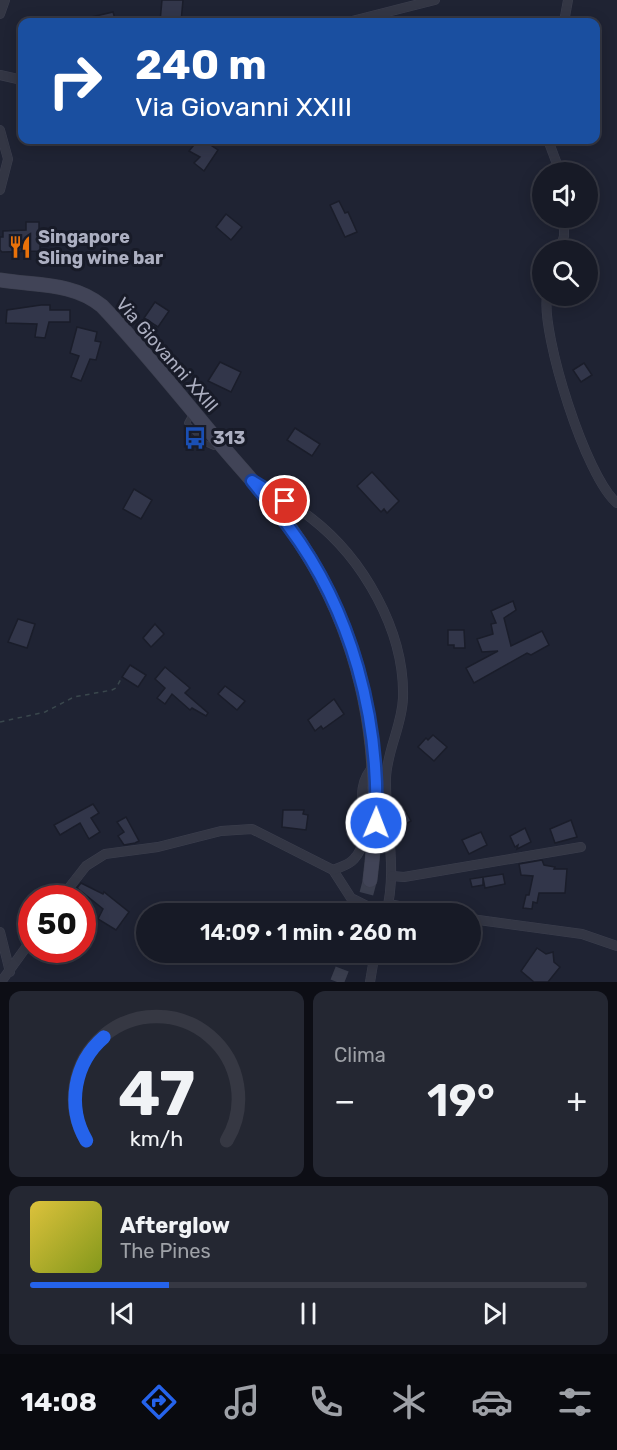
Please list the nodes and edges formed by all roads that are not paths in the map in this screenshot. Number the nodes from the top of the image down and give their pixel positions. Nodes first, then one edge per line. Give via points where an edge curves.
1 (5, 0) edge
2 (435, 0) edge
3 (568, 0) edge
4 (0, 14) edge
5 (364, 18) edge
6 (565, 18) edge
7 (0, 75) edge
8 (18, 79) edge
9 (0, 130) edge
10 (550, 144) edge
11 (556, 162) edge
12 (0, 190) edge
13 (0, 279) edge
14 (546, 306) edge
15 (252, 481) junction
16 (617, 503) edge
17 (375, 765) junction
18 (581, 847) dead end
19 (333, 870) junction
20 (392, 876) junction
21 (370, 880) tunnel mouth
22 (71, 885) edge
23 (366, 903) edge
24 (387, 903) edge
25 (481, 920) edge
26 (0, 932) edge
27 (617, 945) edge
28 (18, 955) edge
29 (373, 963) edge
30 (5, 970) edge
31 (1, 982) edge
32 (370, 982) edge

1 - 4 street
2 - 5 street
3 - 6 street
7 - 8 street
9 - 12 street via 8,159
10 - 11 street
13 - 15 main road, Via Giovanni XXIII via 64,287 93,299 120,325
14 - 16 street via 569,408 595,475
15 - 17 main road, Via Giovanni XXIII via 290,528 316,569 351,645 369,713
15 - 20 street, Via Giovanni XXIII via 302,510 327,531 369,583 387,616 403,697 387,770
17 - 19 street via 366,773 361,787 363,844 353,862
17 - 21 main road, Via Giovanni XXIII
18 - 20 street
19 - 22 street via 252,829 221,831 158,847 105,854 86,866
19 - 23 street via 351,898
20 - 24 street, Via Giovanni XXIII
25 - 27 street via 582,933
26 - 30 street
28 - 30 street
29 - 32 street
30 - 31 street

